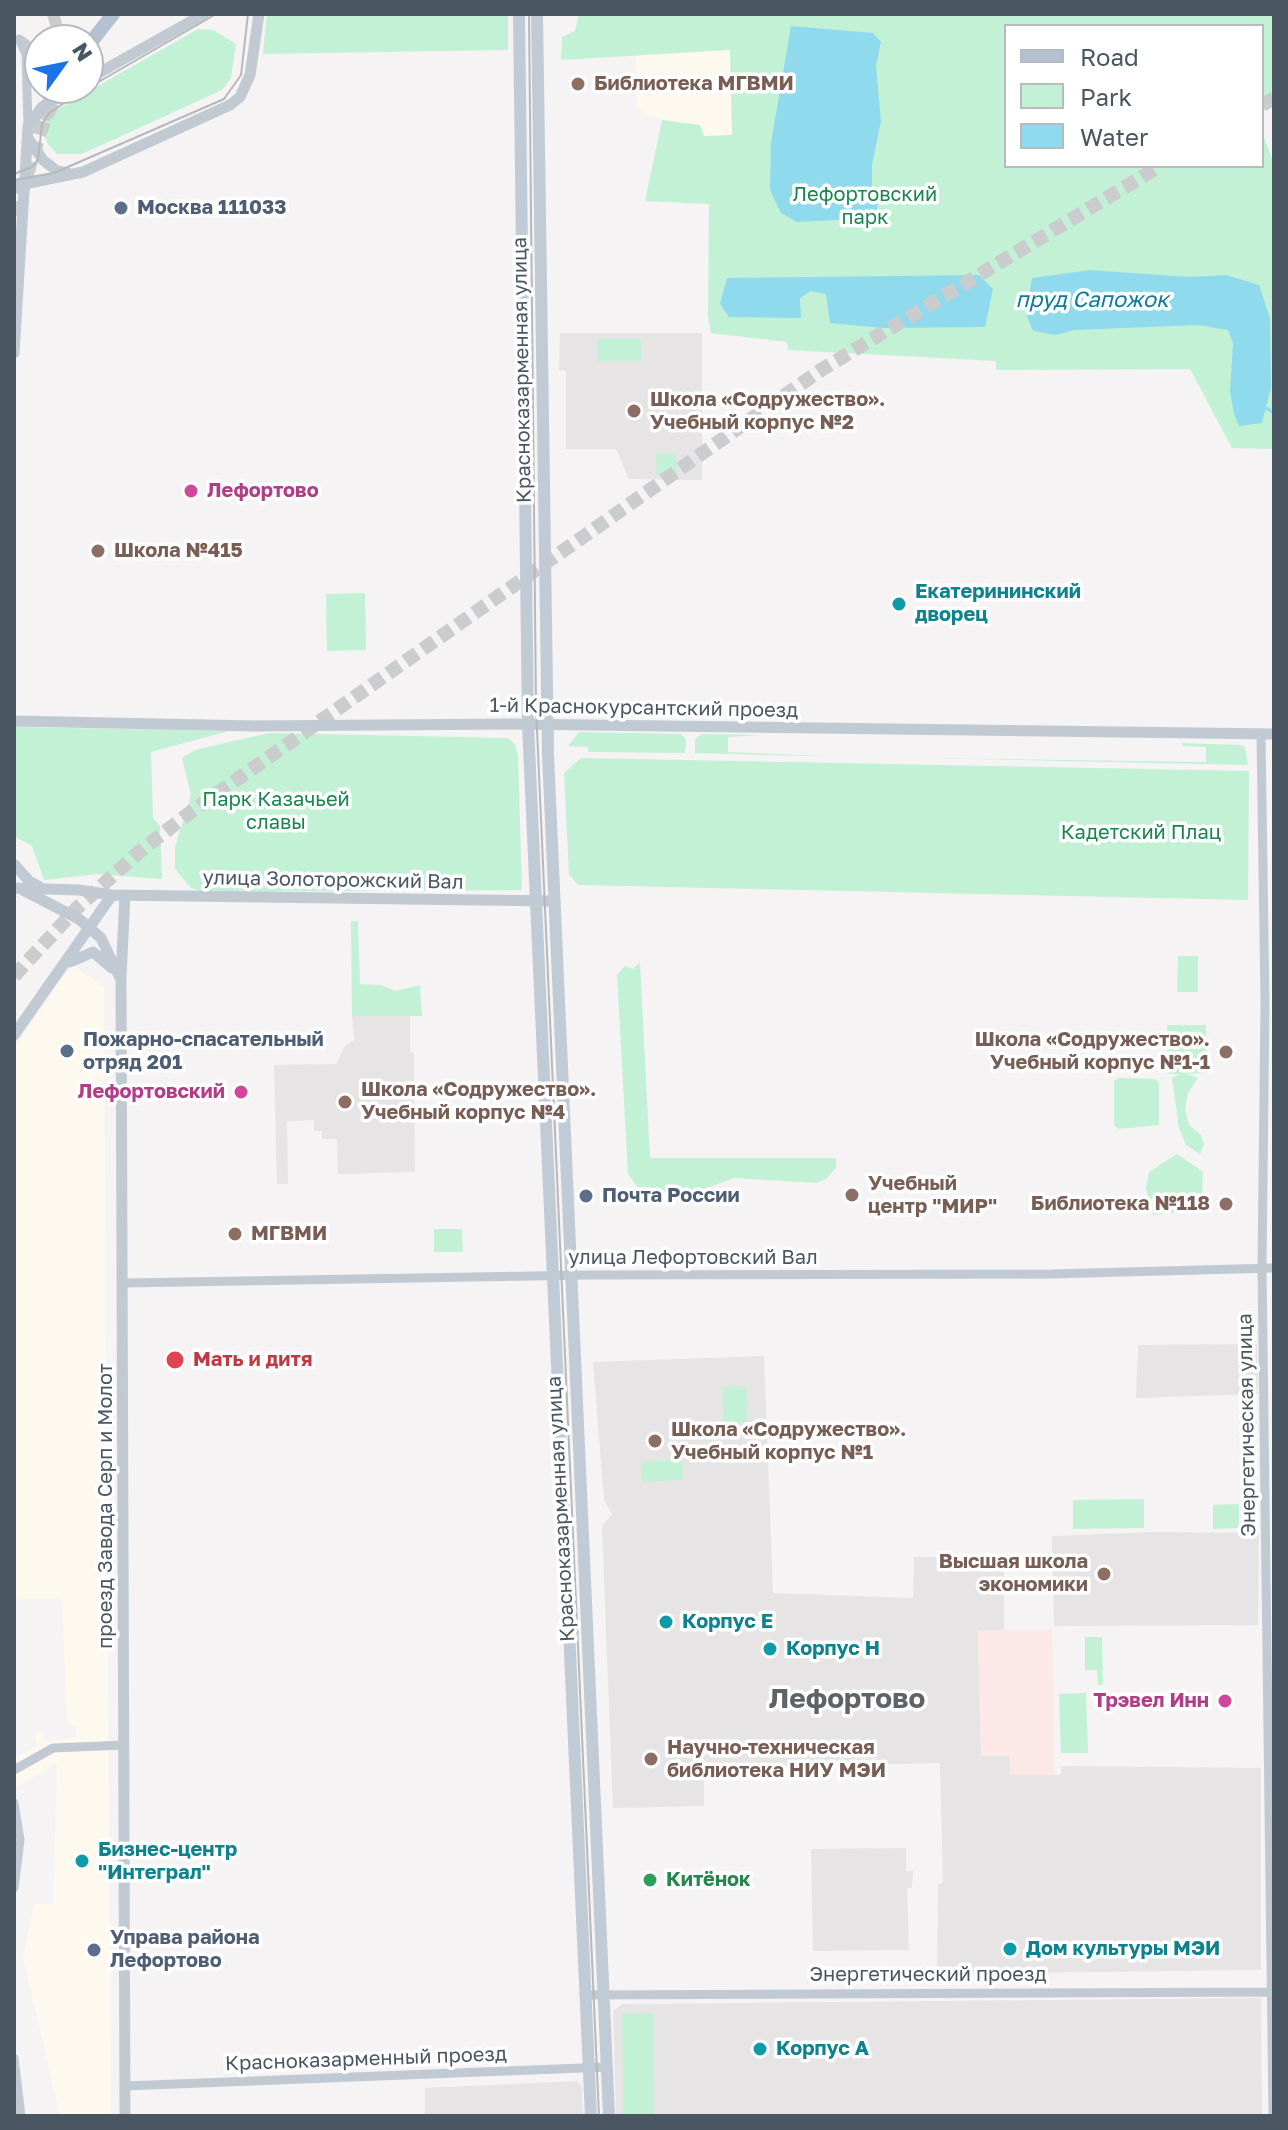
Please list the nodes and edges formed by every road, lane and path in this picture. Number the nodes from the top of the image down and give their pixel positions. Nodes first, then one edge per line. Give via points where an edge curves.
1 (204, 14) edge
2 (259, 14) edge
3 (519, 14) edge
4 (537, 14) edge
5 (16, 38) edge
6 (104, 69) edge
7 (47, 104) tunnel mouth
8 (28, 132) junction
9 (27, 152) junction
10 (14, 166) edge
11 (74, 175) junction
12 (20, 185) edge
13 (14, 353) edge
14 (14, 721) edge
15 (528, 725) junction
16 (548, 725) junction
17 (1261, 734) junction
18 (1274, 734) edge
19 (14, 866) edge
20 (17, 888) edge
21 (49, 889) junction
22 (112, 895) junction
23 (125, 895) junction
24 (537, 901) junction
25 (554, 901) junction
26 (90, 929) junction
27 (66, 964) junction
28 (121, 980) junction
29 (14, 1035) edge
30 (1262, 1268) junction
31 (1274, 1268) edge
32 (570, 1275) junction
33 (554, 1276) junction
34 (124, 1283) junction
35 (124, 1745) junction
36 (14, 1770) edge
37 (14, 1803) edge
38 (14, 1888) edge
39 (1272, 1992) junction
40 (606, 1994) junction
41 (584, 1995) junction
42 (14, 2058) edge
43 (608, 2067) junction
44 (589, 2070) junction
45 (1273, 2072) edge
46 (125, 2086) junction
47 (21, 2116) edge
48 (125, 2116) edge
49 (591, 2116) edge
50 (609, 2116) edge
51 (1273, 2116) edge

1 - 6 street
2 - 11 street via 254,61 240,97 219,112
3 - 15 main road, Красноказарменная улица
4 - 16 main road, Красноказарменная улица
5 - 8 street via 26,54
7 - 8 street
8 - 9 street
8 - 11 street via 57,171
9 - 10 street
9 - 12 street
11 - 12 street
12 - 13 street
14 - 15 street, 1-й Краснокурсантский проезд
15 - 16 street, 1-й Краснокурсантский проезд
15 - 24 main road, Красноказарменная улица
16 - 17 street, 1-й Краснокурсантский проезд
16 - 25 main road, Красноказарменная улица
17 - 18 street, 1-й Краснокурсантский проезд
17 - 30 street, Энергетическая улица
19 - 21 street via 29,881
20 - 21 street, улица Золоторожский Вал
20 - 26 street
21 - 22 street, улица Золоторожский Вал
22 - 23 street, улица Золоторожский Вал
22 - 26 street
23 - 24 street, улица Золоторожский Вал
23 - 28 street, проезд Завода Серп и Молот
24 - 25 street, улица Золоторожский Вал
24 - 33 main road, Красноказарменная улица
25 - 32 main road, Красноказарменная улица
26 - 27 street
26 - 28 street via 109,950
27 - 28 street via 93,952
27 - 29 street
28 - 34 street, проезд Завода Серп и Молот
30 - 31 street, улица Лефортовский Вал
30 - 32 street, улица Лефортовский Вал via 881,1276
30 - 39 street, Энергетическая улица
32 - 33 street, улица Лефортовский Вал
32 - 40 main road, Красноказарменная улица
33 - 34 street, улица Лефортовский Вал
33 - 41 main road, Красноказарменная улица
34 - 35 street, проезд Завода Серп и Молот
35 - 36 street via 53,1748
35 - 46 street, проезд Завода Серп и Молот
37 - 38 street via 20,1840
39 - 40 street, Энергетический проезд
39 - 45 street, Энергетическая улица
40 - 41 street, Энергетический проезд
40 - 43 main road, Красноказарменная улица
41 - 44 main road, Красноказарменная улица
42 - 47 street
43 - 44 street, Красноказарменный проезд
43 - 50 main road, Красноказарменная улица
44 - 46 street, Красноказарменный проезд
44 - 49 main road, Красноказарменная улица
45 - 51 street, Энергетическая улица
46 - 48 street, проезд Завода Серп и Молот

